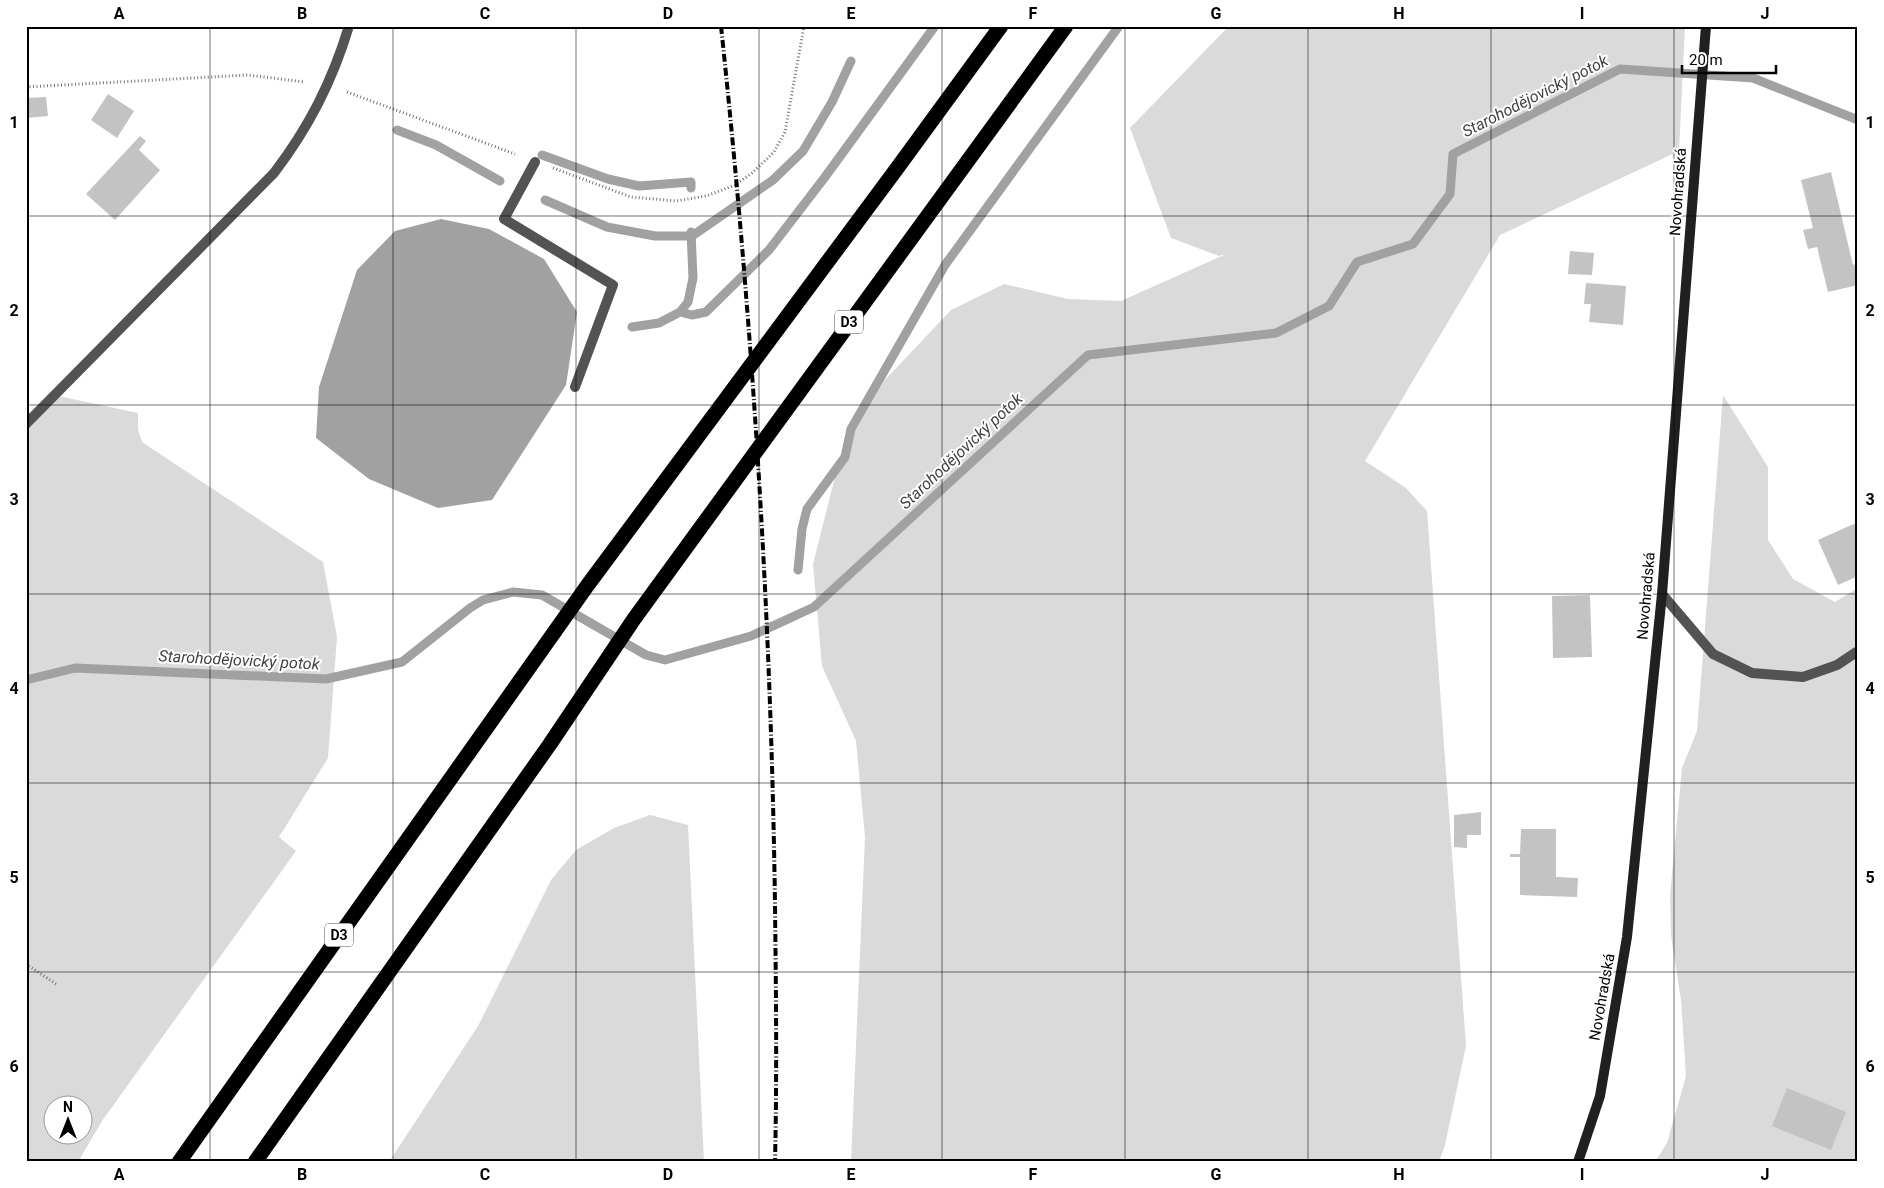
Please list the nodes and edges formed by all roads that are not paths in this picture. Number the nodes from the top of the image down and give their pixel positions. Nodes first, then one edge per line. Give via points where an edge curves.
1 (349, 26) edge
2 (1001, 26) edge
3 (1066, 26) edge
4 (1706, 26) edge
5 (535, 162) road end
6 (575, 387) dead end
7 (26, 424) edge
8 (1662, 594) junction
9 (1858, 651) edge
10 (180, 1162) edge
11 (254, 1162) edge
12 (1578, 1162) edge

1 - 7 street via 328,84 299,138 274,173
2 - 10 highway, D3 via 586,586
3 - 11 highway, D3 via 634,619 550,744
4 - 8 main road, Novohradská
5 - 6 street via 504,219 613,285
8 - 9 street via 1713,654 1752,673 1803,677 1836,665
8 - 12 main road, Novohradská via 1627,937 1600,1096

